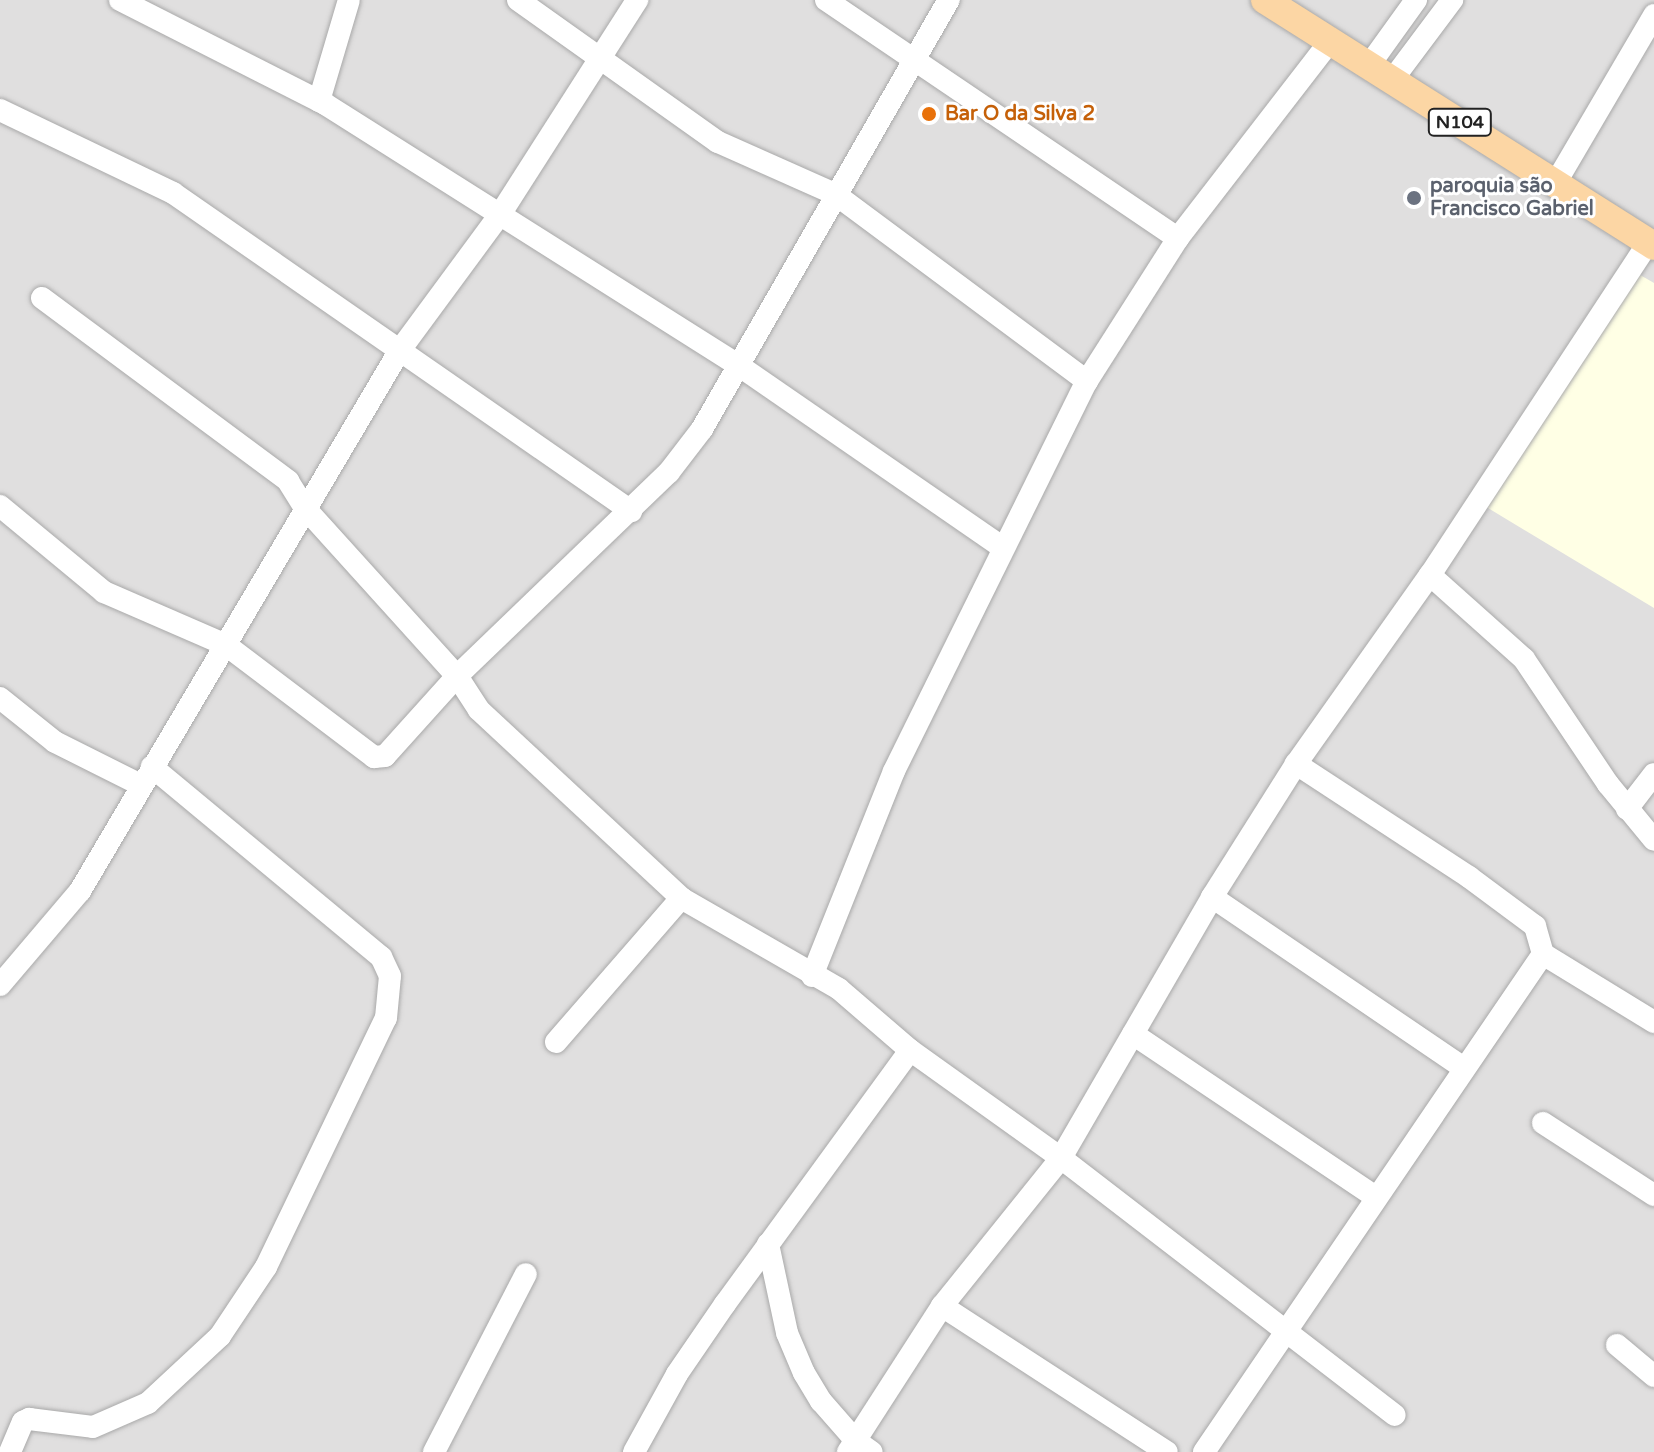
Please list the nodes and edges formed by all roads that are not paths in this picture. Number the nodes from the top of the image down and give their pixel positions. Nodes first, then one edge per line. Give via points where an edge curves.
1 (349, 0) edge
2 (518, 0) edge
3 (637, 0) edge
4 (826, 0) edge
5 (949, 0) edge
6 (1265, 0) edge
7 (1416, 0) edge
8 (1452, 0) edge
9 (129, 2) edge
10 (1654, 15) edge
11 (1330, 41) junction
12 (914, 56) junction
13 (600, 57) junction
14 (1382, 71) junction
15 (319, 101) junction
16 (0, 110) edge
17 (1555, 184) junction
18 (835, 194) junction
19 (501, 213) junction
20 (1178, 238) junction
21 (1651, 245) edge
22 (42, 298) dead end
23 (400, 350) junction
24 (741, 367) junction
25 (1087, 381) junction
26 (0, 506) edge
27 (305, 508) junction
28 (631, 511) junction
29 (1003, 548) junction
30 (1430, 575) junction
31 (226, 645) junction
32 (457, 676) junction
33 (0, 698) edge
34 (1296, 764) junction
35 (1654, 774) edge
36 (146, 776) junction
37 (1627, 809) junction
38 (1654, 840) edge
39 (1212, 897) junction
40 (681, 898) junction
41 (1543, 954) junction
42 (812, 976) junction
43 (0, 985) edge
44 (1654, 1022) edge
45 (1133, 1034) junction
46 (556, 1042) dead end
47 (910, 1050) junction
48 (1464, 1068) junction
49 (1543, 1123) dead end
50 (1061, 1158) junction
51 (1654, 1195) edge
52 (1376, 1197) junction
53 (768, 1244) junction
54 (526, 1274) dead end
55 (942, 1306) junction
56 (1284, 1333) junction
57 (1617, 1345) dead end
58 (1654, 1376) edge
59 (1395, 1415) dead end
60 (859, 1448) edge
61 (10, 1452) edge
62 (434, 1452) edge
63 (634, 1452) edge
64 (1167, 1452) edge
65 (1204, 1452) edge

1 - 15 street
2 - 13 street
3 - 13 street
4 - 12 street
5 - 12 street
6 - 11 main road, N104
7 - 14 street
8 - 14 street
9 - 15 street
10 - 17 street
11 - 14 main road, N104
11 - 20 street
12 - 18 street
12 - 20 street
13 - 18 street via 649,98 718,142
13 - 19 street
14 - 17 main road, N104
15 - 19 street
16 - 23 street via 173,193
17 - 21 main road, N104
18 - 24 street
18 - 25 street
19 - 23 street
19 - 24 street
20 - 25 street
21 - 30 street
22 - 27 street via 288,481
23 - 27 street
23 - 28 street
24 - 28 street via 685,451
24 - 29 street
25 - 29 street
26 - 31 street via 104,592
27 - 31 street
27 - 32 street
28 - 32 street
29 - 42 street via 894,771
30 - 34 street
30 - 37 street via 1524,659
31 - 32 street via 374,757 385,756
31 - 36 street
32 - 40 street via 479,710
33 - 36 street via 55,742
34 - 39 street
34 - 41 street via 1535,926
35 - 37 street
36 - 43 street via 80,891
36 - 61 street via 381,957 390,976 386,1018 266,1267 220,1336 148,1403 93,1427 29,1419
37 - 38 street
39 - 45 street
39 - 48 street
40 - 42 street
40 - 46 street
41 - 44 street
41 - 48 street
42 - 47 street via 839,989
45 - 50 street
45 - 52 street
47 - 50 street
47 - 53 street
48 - 52 street
49 - 51 street
50 - 55 street
50 - 56 street
52 - 56 street
53 - 60 street via 787,1333 804,1373
53 - 63 street via 677,1374
54 - 62 street
55 - 60 street
55 - 64 street
56 - 59 street
56 - 65 street
57 - 58 street

